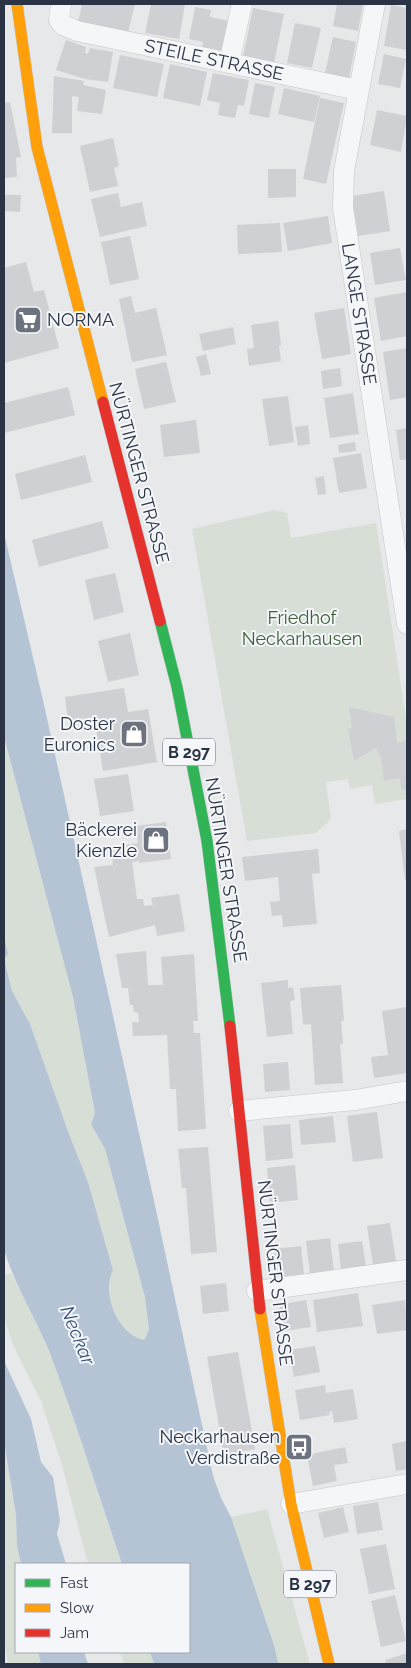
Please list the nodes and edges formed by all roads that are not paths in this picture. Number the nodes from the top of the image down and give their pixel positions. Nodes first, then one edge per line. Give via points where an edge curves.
1 (17, 4) edge
2 (61, 4) edge
3 (242, 4) edge
4 (375, 4) edge
5 (230, 62) junction
6 (358, 90) junction
7 (407, 624) edge
8 (407, 1091) edge
9 (239, 1110) junction
10 (407, 1270) edge
11 (257, 1291) junction
12 (407, 1484) edge
13 (292, 1504) junction
14 (329, 1664) edge

1 - 9 main road, NÜRTINGER STRASSE / B 297 via 37,147 177,687 208,847
2 - 5 street, STEILE STRASSE via 59,20 69,28
3 - 5 street
4 - 6 street, LANGE STRASSE
5 - 6 street, STEILE STRASSE
6 - 7 street, LANGE STRASSE via 344,171 343,208
8 - 9 street via 355,1100
9 - 11 main road, NÜRTINGER STRASSE / B 297
10 - 11 street
11 - 13 main road, NÜRTINGER STRASSE / B 297
12 - 13 street
13 - 14 main road, NÜRTINGER STRASSE / B 297

